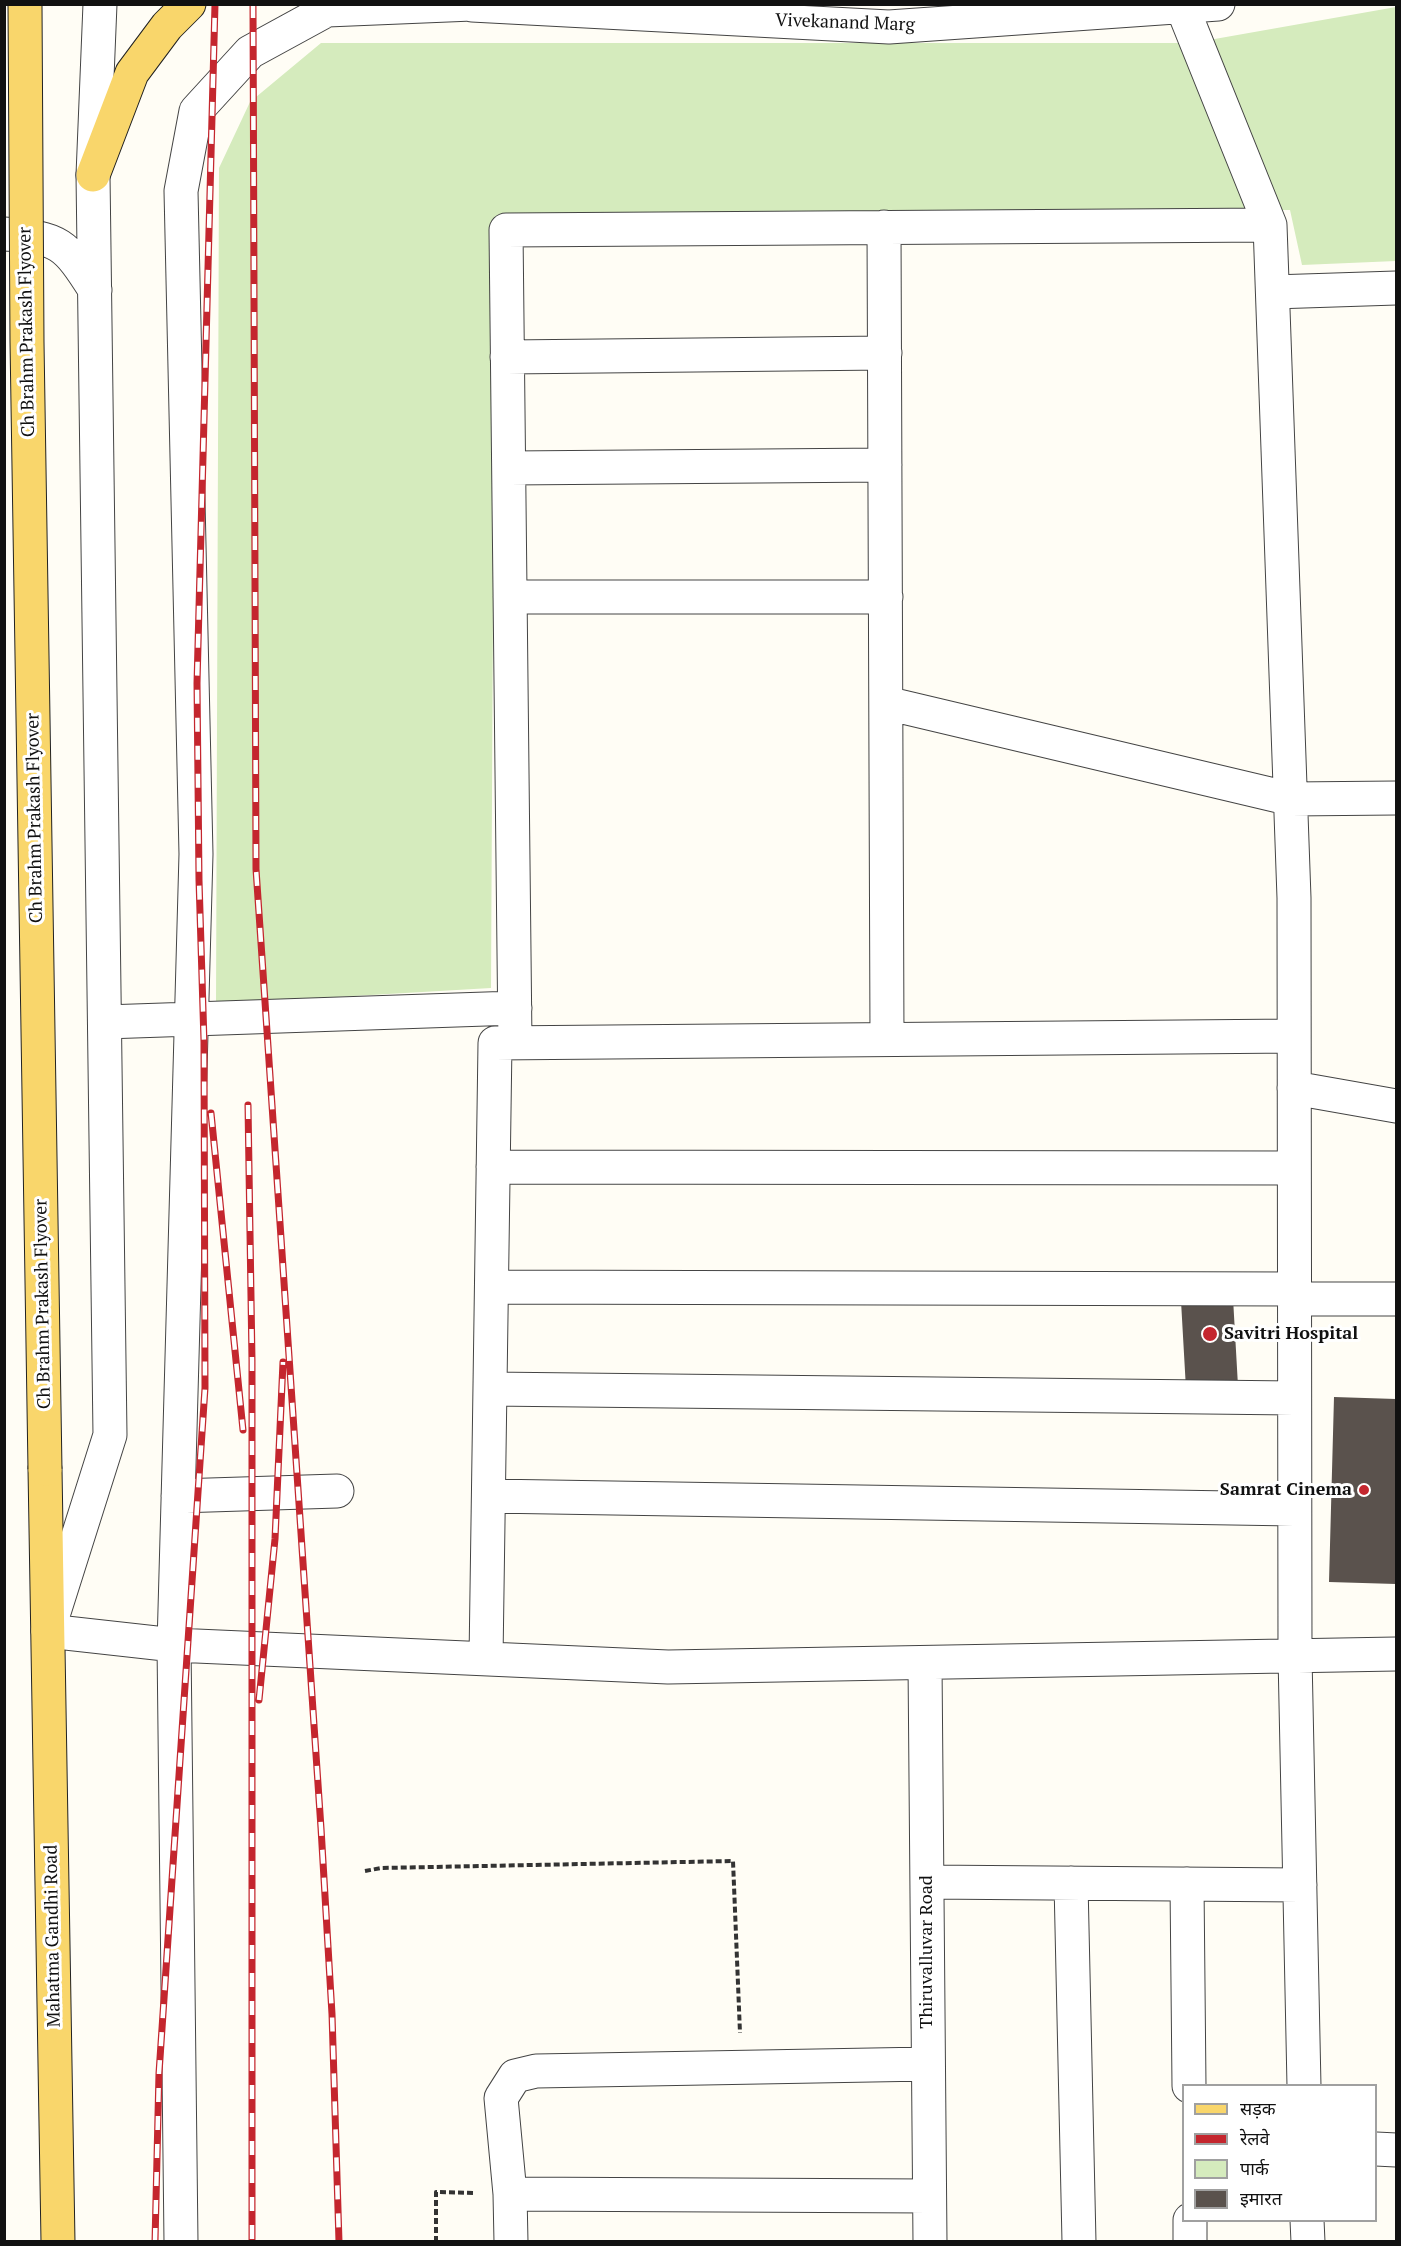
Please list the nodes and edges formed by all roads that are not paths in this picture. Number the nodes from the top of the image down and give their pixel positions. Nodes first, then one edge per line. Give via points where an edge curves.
1 (25, 4) edge
2 (100, 4) edge
3 (189, 4) edge
4 (1218, 4) edge
5 (472, 5) edge
6 (1182, 6) edge
7 (93, 175) junction
8 (1270, 225) junction
9 (884, 227) junction
10 (4, 234) edge
11 (1396, 288) edge
12 (95, 290) junction
13 (1273, 292) junction
14 (1396, 298) edge
15 (885, 353) junction
16 (507, 357) junction
17 (885, 465) junction
18 (509, 468) junction
19 (510, 597) junction
20 (885, 597) junction
21 (886, 704) junction
22 (1396, 798) edge
23 (1291, 799) junction
24 (515, 1008) junction
25 (193, 1019) junction
26 (105, 1022) junction
27 (1294, 1036) junction
28 (886, 1039) junction
29 (515, 1042) junction
30 (1294, 1088) junction
31 (1396, 1106) edge
32 (493, 1167) junction
33 (1294, 1168) junction
34 (492, 1287) junction
35 (1294, 1294) junction
36 (1396, 1299) edge
37 (490, 1389) junction
38 (1294, 1398) junction
39 (337, 1491) dead end
40 (178, 1496) junction
41 (489, 1496) junction
42 (1294, 1509) junction
43 (48, 1631) junction
44 (174, 1645) junction
45 (1396, 1654) edge
46 (1294, 1656) junction
47 (486, 1659) junction
48 (925, 1663) junction
49 (927, 1882) junction
50 (1071, 1883) junction
51 (1188, 1884) junction
52 (1300, 1885) junction
53 (928, 2064) junction
54 (1189, 2084) edge
55 (1304, 2084) edge
56 (1377, 2149) edge
57 (1396, 2150) edge
58 (510, 2194) junction
59 (929, 2196) junction
60 (1190, 2222) edge
61 (1307, 2222) edge
62 (58, 2241) edge
63 (181, 2241) edge
64 (511, 2241) edge
65 (930, 2241) edge
66 (1079, 2241) edge
67 (1190, 2241) edge
68 (1308, 2241) edge

1 - 43 main road, Ch Brahm Prakash Flyover, bridge via 27,366
2 - 7 street
3 - 7 main road via 132,73
4 - 6 street, Vivekanand Marg
5 - 6 street, Vivekanand Marg via 889,27
5 - 25 street, Vivekanand Marg via 327,10 250,52 196,111 182,191 196,854
6 - 8 street
7 - 12 street
8 - 9 street
8 - 13 street
9 - 15 street
9 - 16 street via 506,230
10 - 12 street via 42,237 61,244 76,259
11 - 13 street
11 - 14 street
12 - 26 street
13 - 23 street
15 - 16 street
15 - 17 street
16 - 18 street
17 - 18 street
17 - 20 street
18 - 19 street
19 - 20 street
19 - 24 street
20 - 21 street
21 - 23 street
21 - 28 street
22 - 23 street
23 - 27 street
24 - 25 street
24 - 29 street
25 - 26 street
25 - 40 street, Vivekanand Marg
26 - 43 street via 110,1435
27 - 28 street
27 - 30 street
28 - 29 street
29 - 32 street via 495,1043
30 - 31 street
30 - 33 street
32 - 33 street
32 - 34 street
33 - 35 street
34 - 35 street
34 - 37 street
35 - 36 street
35 - 38 street
37 - 38 street
37 - 41 street
38 - 42 street
39 - 40 street
40 - 44 street, Vivekanand Marg
41 - 42 street
41 - 47 street
42 - 46 street
43 - 44 street
43 - 62 main road, Mahatma Gandhi Road
44 - 47 street
44 - 63 street, Vivekanand Marg
45 - 46 street
46 - 48 street
46 - 52 street
47 - 48 street via 668,1667
48 - 49 street, Thiruvalluvar Road
49 - 50 street
49 - 53 street, Thiruvalluvar Road
50 - 51 street
50 - 66 street
51 - 52 street
51 - 54 street
52 - 55 street
53 - 58 street via 536,2071 515,2076 501,2098
53 - 59 street, Thiruvalluvar Road
56 - 57 street
58 - 59 street
58 - 64 street
59 - 65 street, Thiruvalluvar Road
60 - 67 street
61 - 68 street

